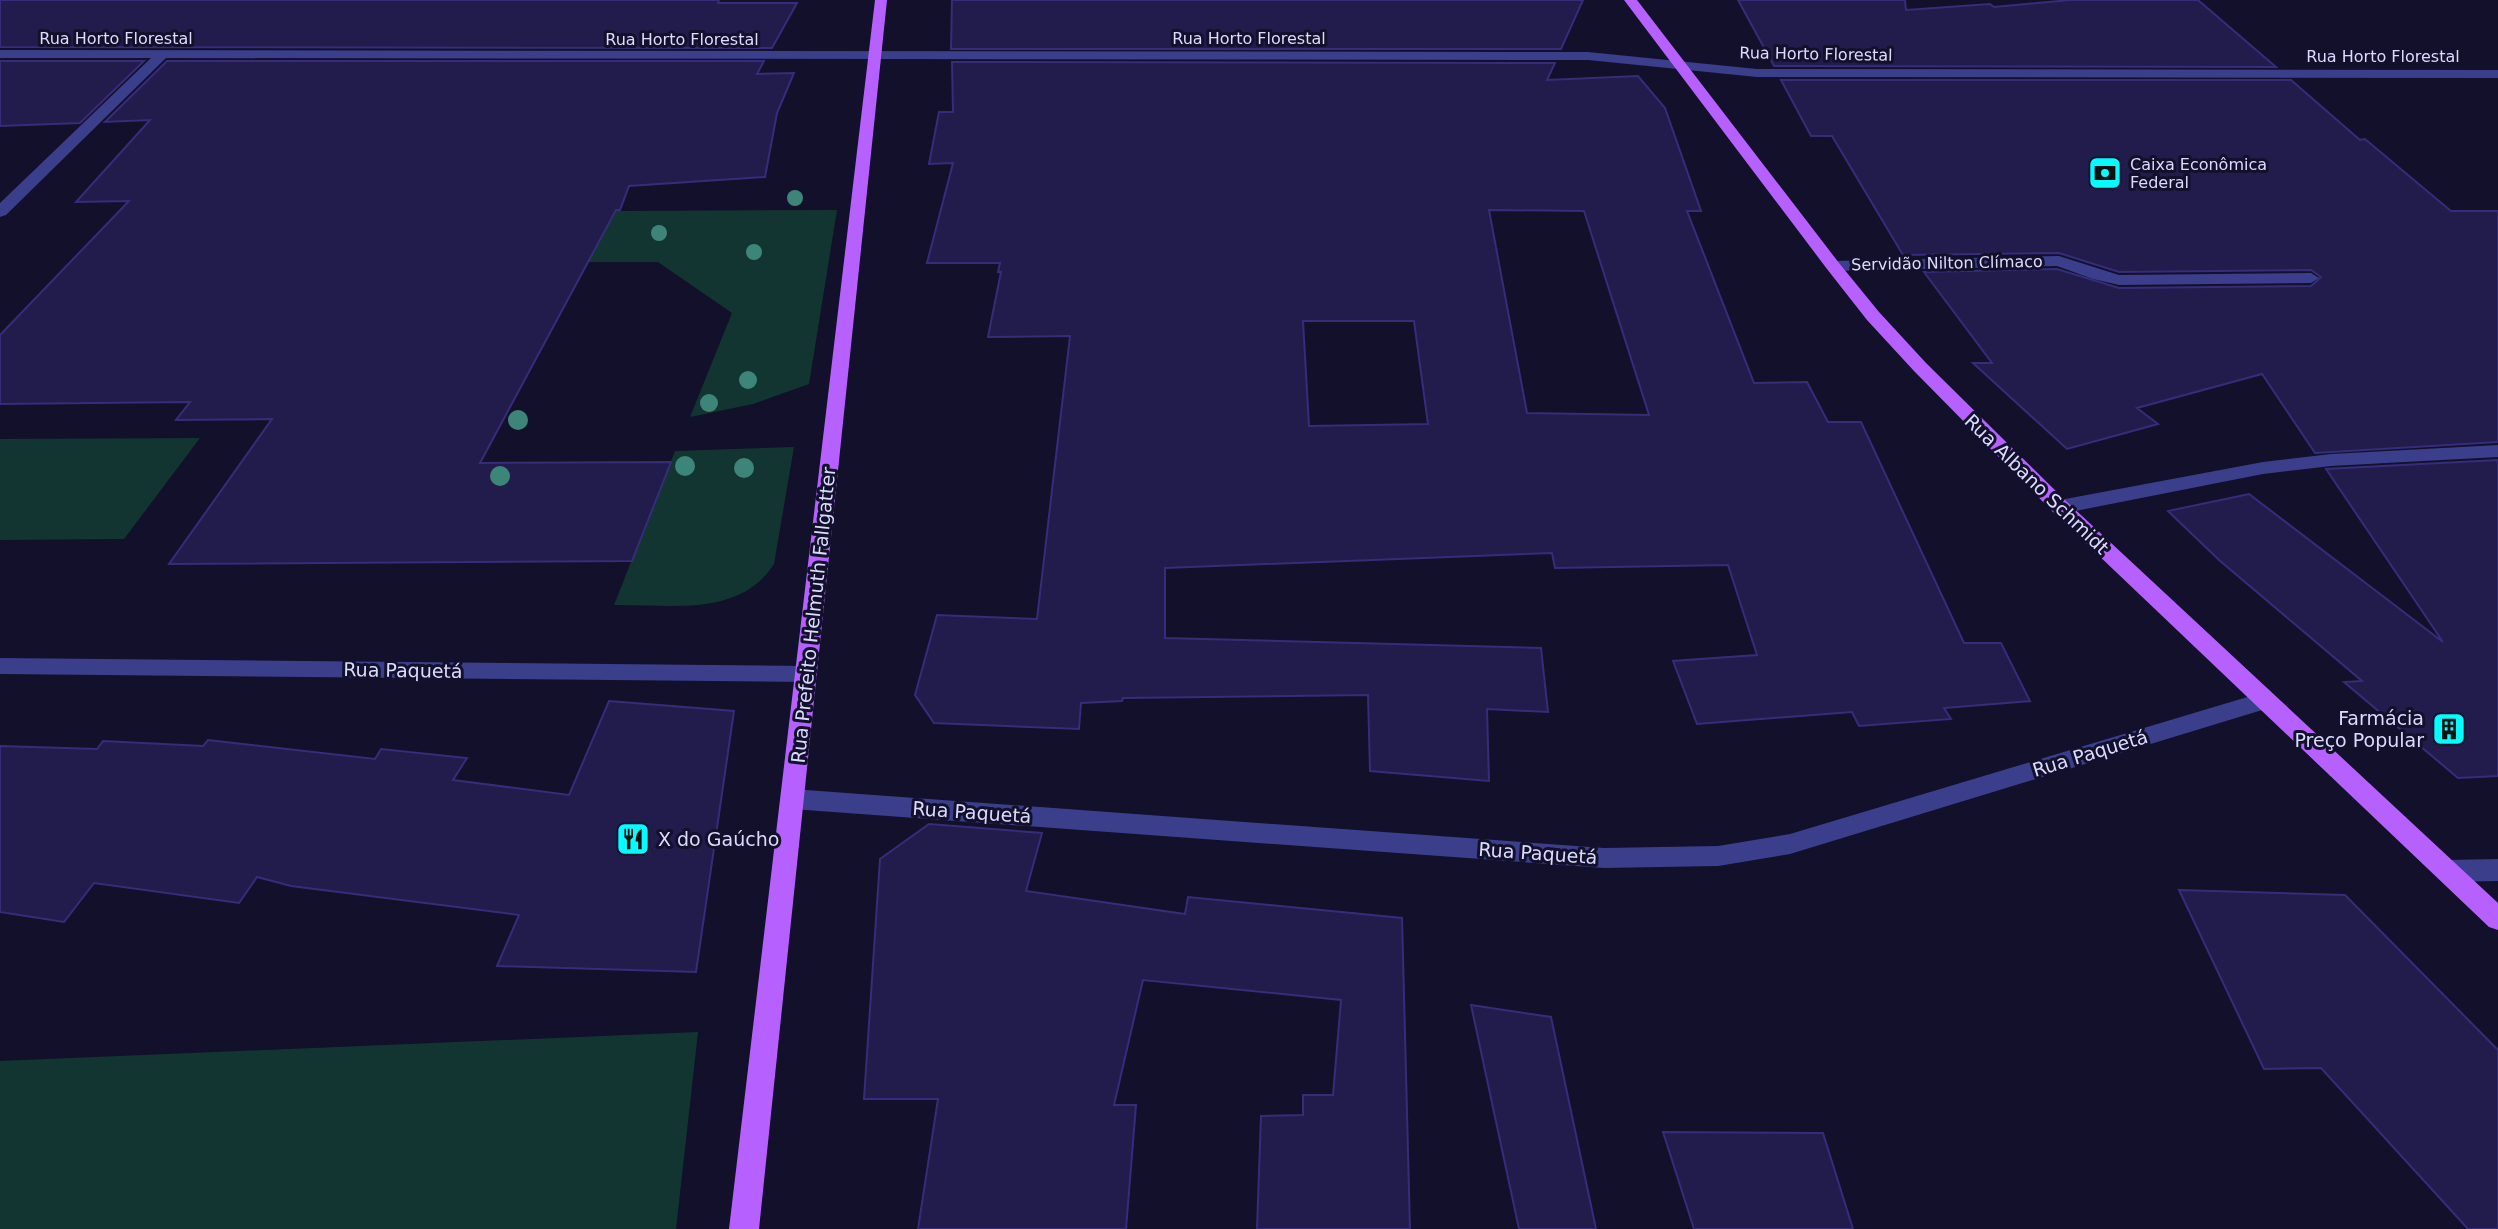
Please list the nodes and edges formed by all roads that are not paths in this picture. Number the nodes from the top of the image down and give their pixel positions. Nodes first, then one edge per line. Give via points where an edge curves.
1 (881, 0) edge
2 (1630, 0) edge
3 (0, 54) edge
4 (161, 56) junction
5 (875, 57) junction
6 (1678, 65) junction
7 (2498, 74) edge
8 (0, 212) edge
9 (1833, 265) junction
10 (2311, 278) dead end
11 (2498, 451) edge
12 (2060, 507) junction
13 (0, 666) edge
14 (806, 674) junction
15 (2264, 701) junction
16 (792, 799) junction
17 (2498, 870) edge
18 (2446, 871) junction
19 (2498, 919) edge
20 (744, 1229) edge

1 - 5 main road, Rua Prefeito Helmuth Fallgatter
2 - 6 main road, Rua Albano Schmidt
3 - 4 street, Rua Horto Florestal
4 - 5 street, Rua Horto Florestal
4 - 8 street
5 - 6 street, Rua Horto Florestal via 1588,55
5 - 14 main road, Rua Prefeito Helmuth Fallgatter
6 - 7 street, Rua Horto Florestal via 1757,73
6 - 9 main road, Rua Albano Schmidt
9 - 10 street, Servidão Nilton Clímaco via 2059,261 2119,280
9 - 12 main road, Rua Albano Schmidt via 1920,367
11 - 12 street via 2263,468
12 - 15 main road, Rua Albano Schmidt
13 - 14 street, Rua Paquetá
14 - 16 main road, Rua Prefeito Helmuth Fallgatter
15 - 16 street, Rua Paquetá via 1790,844 1717,856 1604,858
15 - 18 main road, Rua Albano Schmidt
16 - 20 main road, Rua Prefeito Helmuth Fallgatter
17 - 18 street
18 - 19 main road, Rua Albano Schmidt

